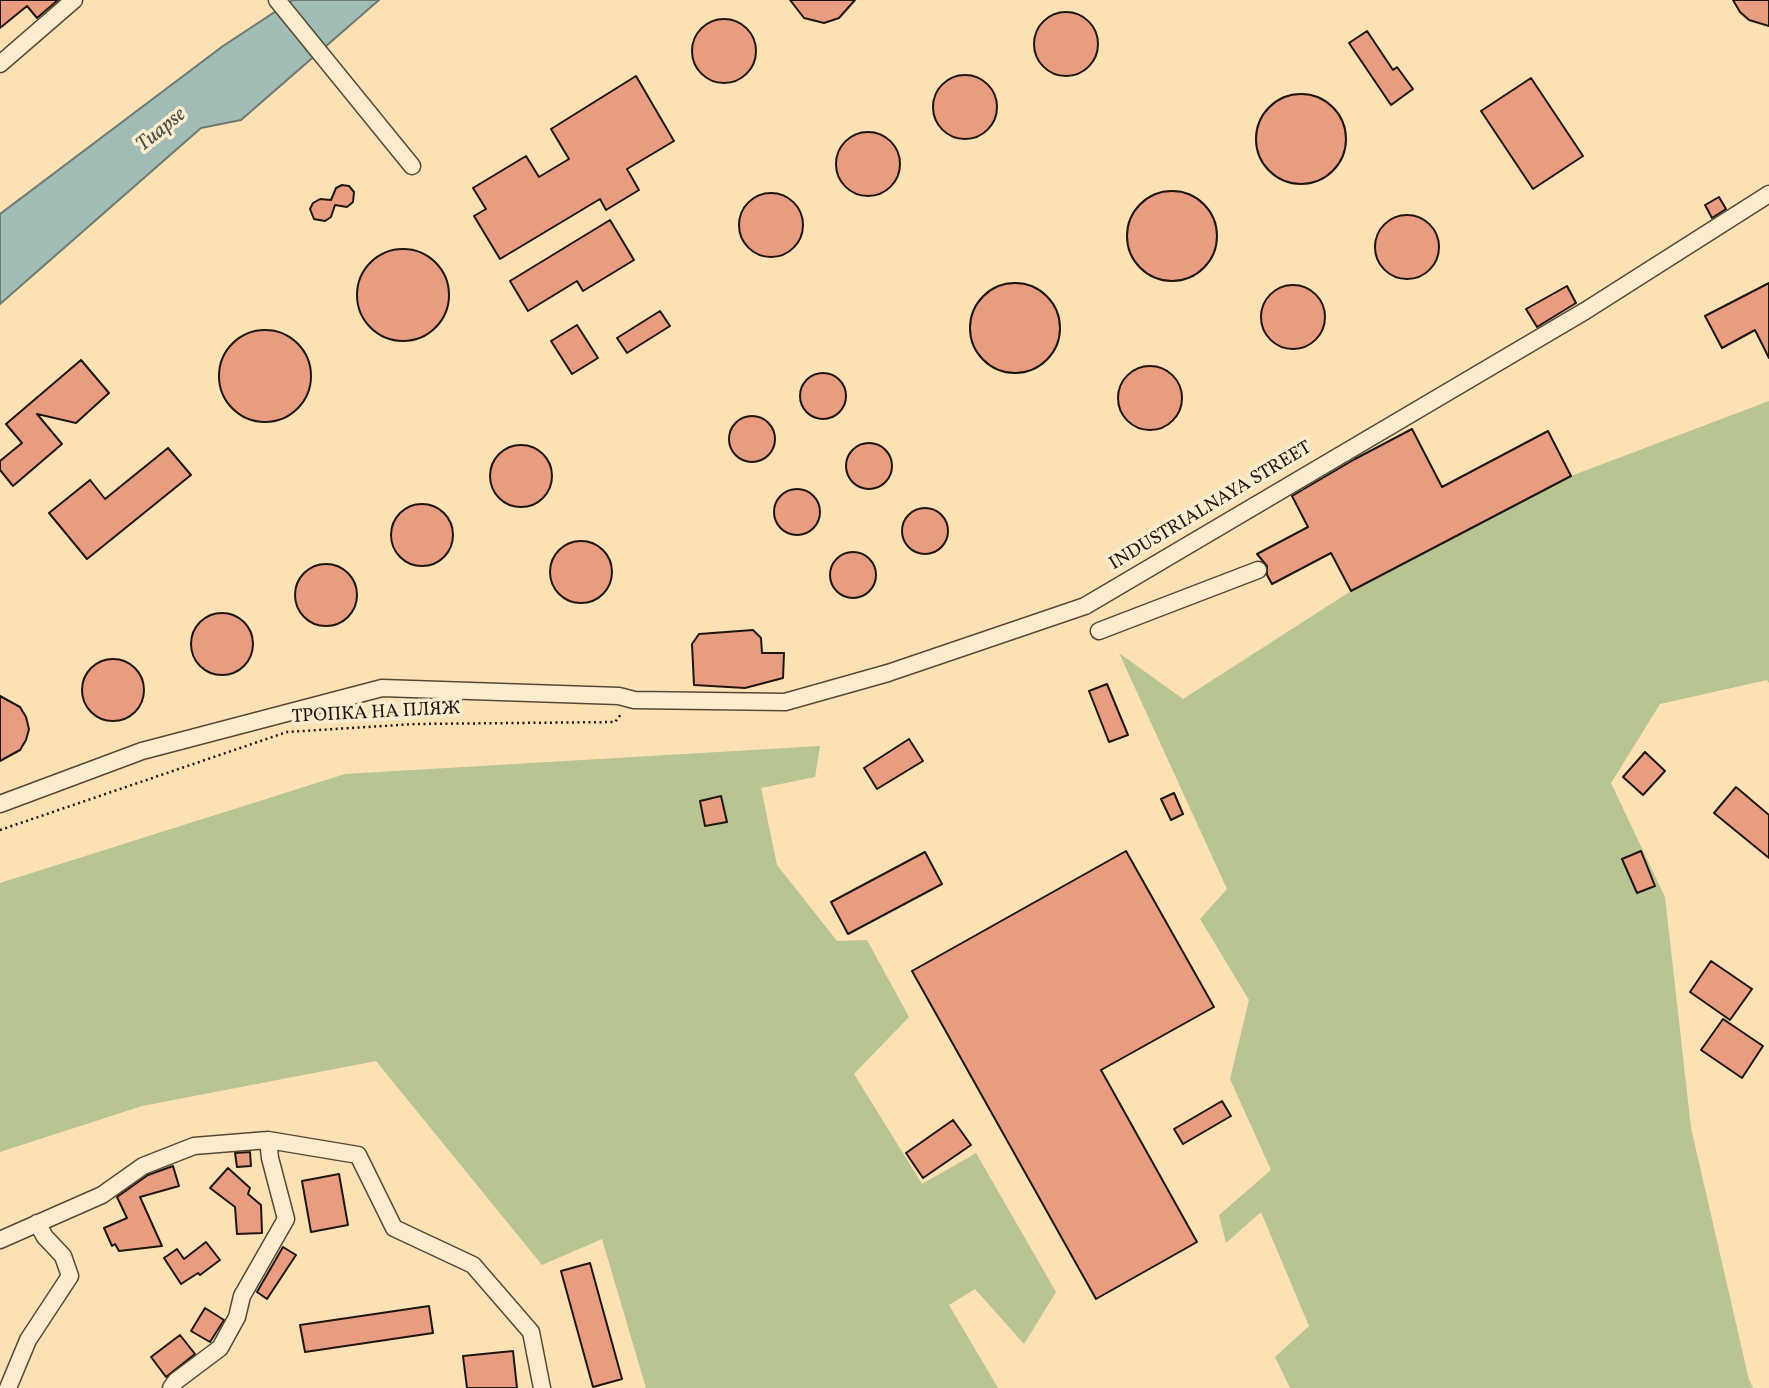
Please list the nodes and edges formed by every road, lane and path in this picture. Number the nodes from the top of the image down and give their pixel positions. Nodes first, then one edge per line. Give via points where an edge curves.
1 (74, 0) edge
2 (277, 0) edge
3 (0, 64) edge
4 (412, 166) dead end
5 (1769, 194) edge
6 (1258, 570) dead end
7 (1099, 631) dead end
8 (626, 698) junction
9 (0, 804) edge
10 (0, 830) edge
11 (268, 1140) junction
12 (37, 1223) junction
13 (0, 1240) edge
14 (8, 1388) edge
15 (172, 1388) edge
16 (542, 1388) edge

1 - 3 street
2 - 4 street
5 - 8 street, INDUSTRIALNAYA STREET via 1585,311 1085,606 888,673 785,702
6 - 7 street
8 - 9 street, INDUSTRIALNAYA STREET via 382,688 142,751
8 - 10 path, ТРОПКА НА ПЛЯЖ via 615,722 415,724 287,732
11 - 12 street via 194,1146 143,1167 102,1195
11 - 15 street via 286,1219 242,1296 237,1317 220,1348
11 - 16 street via 358,1155 394,1228 473,1265 531,1332
12 - 13 street
12 - 14 street via 63,1256 70,1276 28,1339

